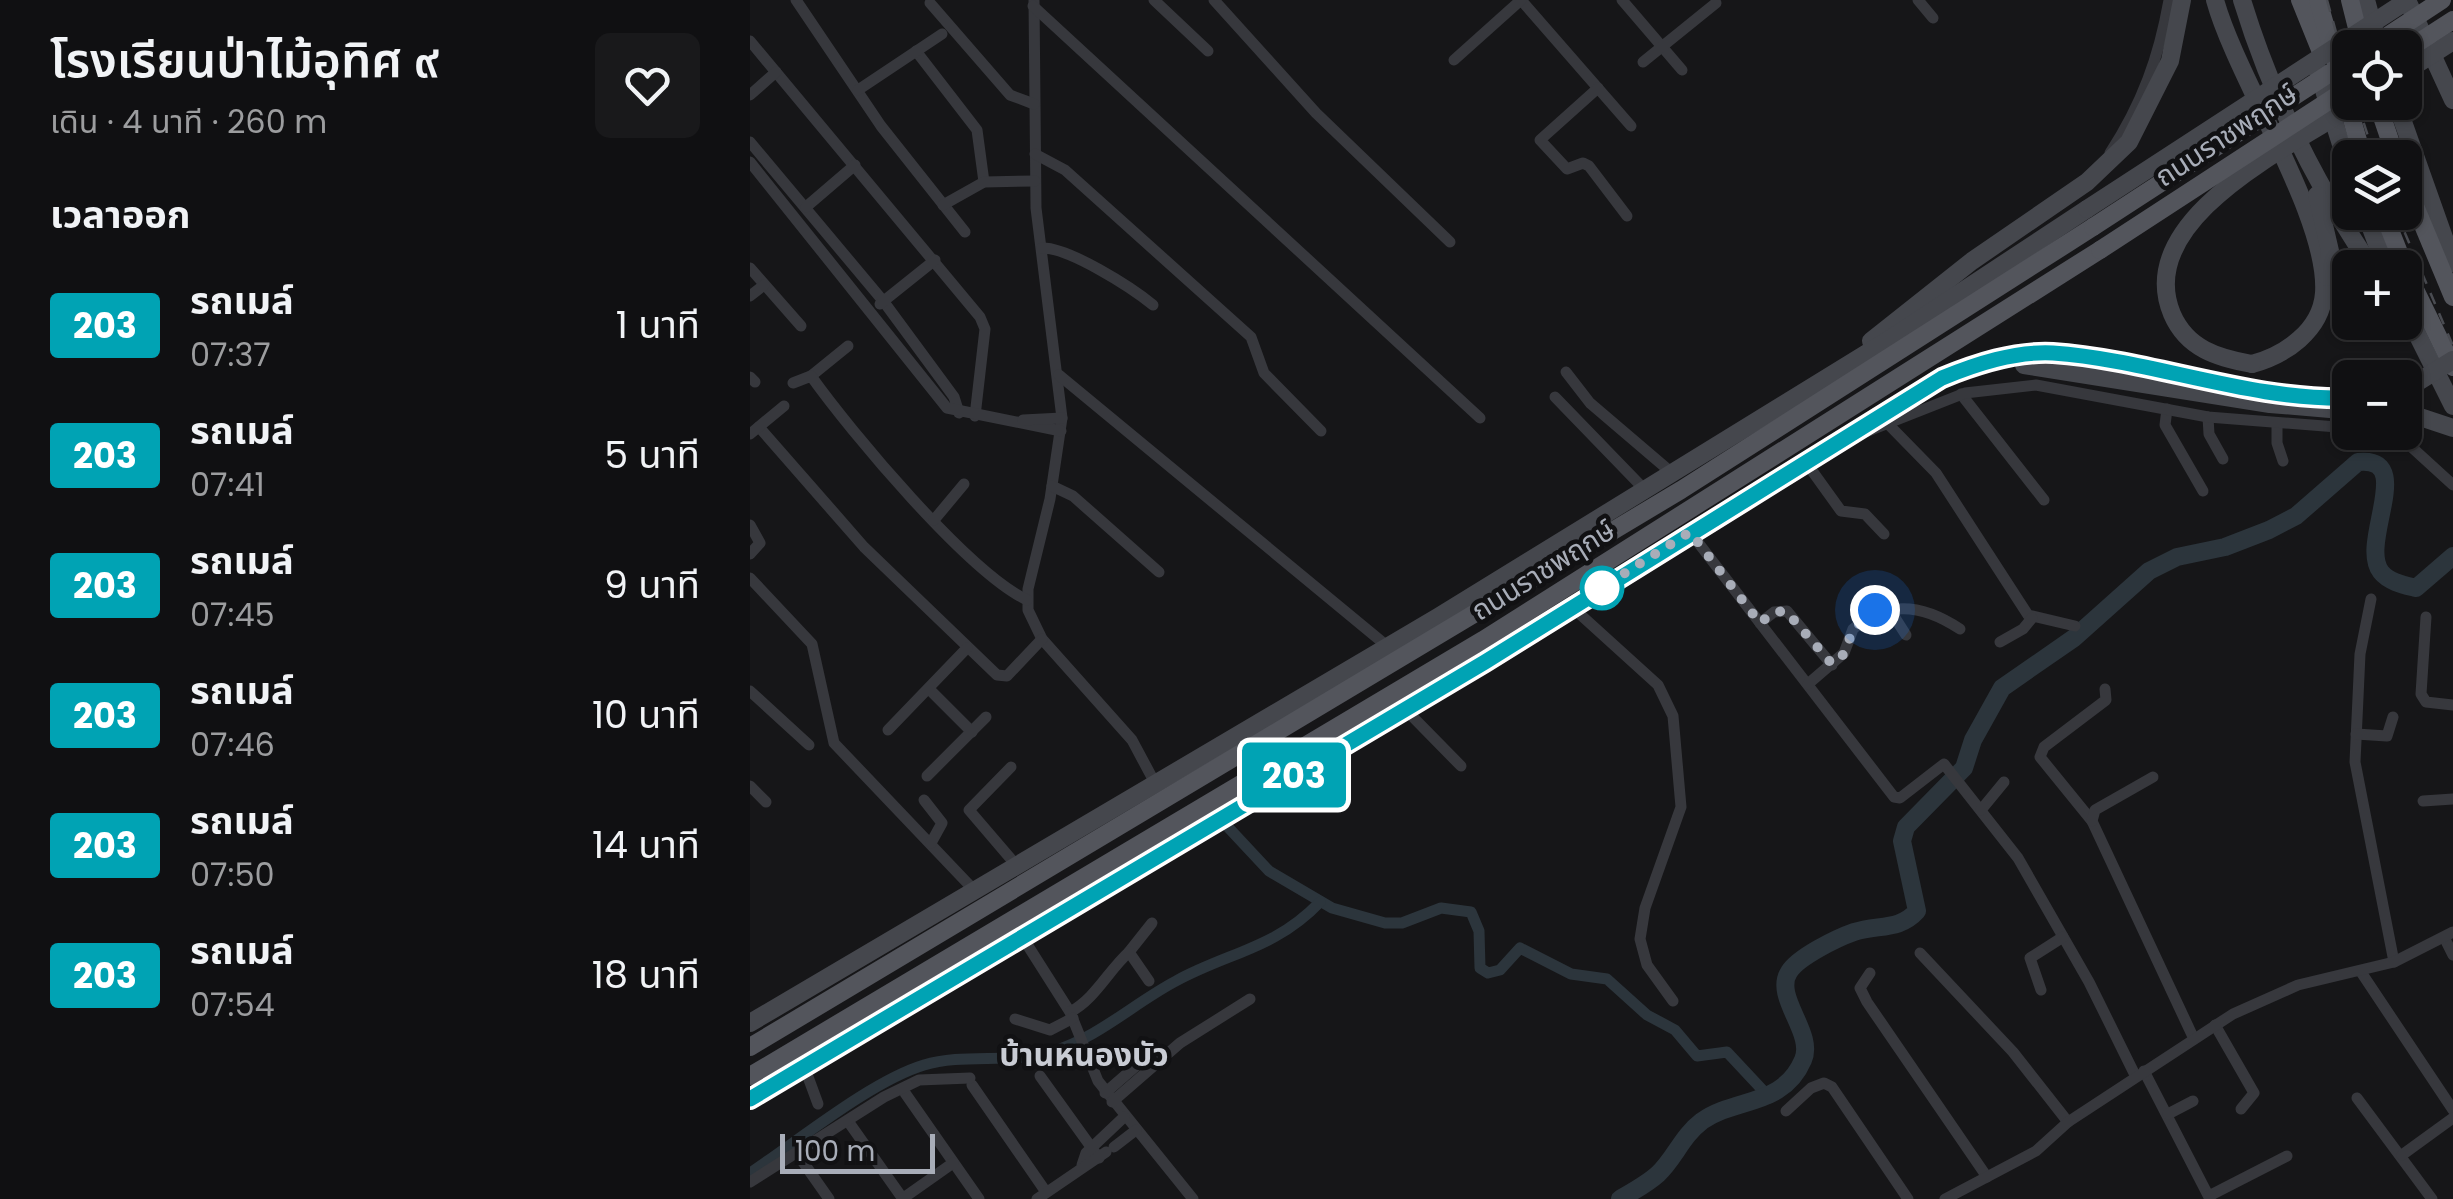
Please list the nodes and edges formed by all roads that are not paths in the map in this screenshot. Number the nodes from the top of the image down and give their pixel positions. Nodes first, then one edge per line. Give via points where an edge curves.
1 (796, 0) edge
2 (1154, 0) edge
3 (1214, 0) edge
4 (1521, 0) edge
5 (1622, 0) edge
6 (1918, 0) edge
7 (2168, 0) edge
8 (2182, 0) edge
9 (2215, 0) edge
10 (2300, 0) edge
11 (2318, 0) edge
12 (2350, 0) edge
13 (2366, 0) edge
14 (2405, 0) edge
15 (2428, 0) edge
16 (2442, 0) edge
17 (930, 3) dead end
18 (1034, 3) edge
19 (1716, 3) dead end
20 (2244, 7) edge
21 (1933, 18) dead end
22 (2453, 20) edge
23 (2359, 30) edge
24 (2374, 30) edge
25 (2394, 30) edge
26 (942, 34) dead end
27 (2422, 40) edge
28 (750, 41) edge
29 (2453, 45) edge
30 (1661, 46) junction
31 (916, 51) junction
32 (1208, 52) dead end
33 (1454, 60) dead end
34 (1643, 62) dead end
35 (2422, 62) edge
36 (1682, 70) dead end
37 (2332, 71) edge
38 (776, 72) junction
39 (1598, 88) junction
40 (858, 90) junction
41 (750, 95) edge
42 (2332, 99) edge
43 (2453, 100) edge
44 (1034, 104) junction
45 (2332, 120) edge
46 (2402, 120) edge
47 (1632, 126) dead end
48 (2292, 128) junction
49 (2354, 132) junction
50 (2340, 140) edge
51 (2357, 140) edge
52 (750, 142) edge
53 (1035, 154) junction
54 (750, 162) edge
55 (855, 165) junction
56 (1034, 181) junction
57 (984, 182) junction
58 (2064, 198) junction
59 (943, 205) junction
60 (806, 207) junction
61 (1627, 216) dead end
62 (2090, 218) junction
63 (2422, 223) edge
64 (965, 232) dead end
65 (1450, 242) dead end
66 (1042, 248) junction
67 (2360, 250) edge
68 (935, 260) junction
69 (2453, 263) edge
70 (750, 268) edge
71 (764, 284) junction
72 (750, 296) edge
73 (2324, 297) junction
74 (2453, 297) edge
75 (2422, 302) edge
76 (1152, 305) dead end
77 (878, 306) junction
78 (801, 326) dead end
79 (2419, 340) edge
80 (848, 346) dead end
81 (2453, 364) edge
82 (1969, 367) junction
83 (1841, 369) junction
84 (1566, 372) dead end
85 (1059, 375) junction
86 (812, 376) junction
87 (2422, 381) edge
88 (793, 384) dead end
89 (1962, 394) junction
90 (2332, 396) edge
91 (1555, 397) dead end
92 (784, 406) dead end
93 (2453, 406) edge
94 (2167, 409) junction
95 (2332, 409) edge
96 (975, 416) junction
97 (2208, 417) junction
98 (1480, 418) dead end
99 (2422, 418) edge
100 (1061, 425) junction
101 (1890, 425) junction
102 (2278, 425) junction
103 (2332, 427) edge
104 (2453, 428) edge
105 (754, 430) edge
106 (1321, 430) dead end
107 (1838, 441) junction
108 (2414, 450) edge
109 (2222, 459) dead end
110 (1805, 461) junction
111 (2283, 461) dead end
112 (1672, 474) junction
113 (964, 484) dead end
114 (2453, 485) edge
115 (1052, 486) junction
116 (1645, 490) junction
117 (2203, 490) dead end
118 (2044, 500) dead end
119 (934, 520) junction
120 (750, 525) edge
121 (1690, 532) junction
122 (1884, 534) dead end
123 (750, 554) edge
124 (1159, 572) dead end
125 (750, 578) edge
126 (1555, 594) junction
127 (1500, 597) junction
128 (2371, 599) dead end
129 (1027, 600) junction
130 (1572, 607) junction
131 (1890, 610) junction
132 (2426, 617) dead end
133 (1438, 618) junction
134 (2032, 618) junction
135 (1760, 623) junction
136 (2074, 626) dead end
137 (1960, 629) dead end
138 (1906, 635) dead end
139 (1042, 640) junction
140 (2000, 642) dead end
141 (1387, 646) junction
142 (967, 648) junction
143 (1497, 654) junction
144 (1832, 664) junction
145 (1808, 684) junction
146 (928, 689) junction
147 (2104, 689) dead end
148 (750, 690) edge
149 (2453, 705) edge
150 (1406, 710) junction
151 (2393, 717) dead end
152 (986, 718) dead end
153 (888, 730) dead end
154 (972, 732) junction
155 (2356, 734) junction
156 (809, 745) dead end
157 (1461, 766) dead end
158 (1011, 767) dead end
159 (927, 776) dead end
160 (2152, 777) dead end
161 (2004, 782) dead end
162 (1155, 783) junction
163 (750, 786) edge
164 (2453, 799) edge
165 (924, 800) dead end
166 (2422, 800) dead end
167 (766, 802) dead end
168 (1981, 810) junction
169 (2092, 821) junction
170 (931, 843) junction
171 (1016, 865) junction
172 (974, 890) junction
173 (1152, 922) dead end
174 (2449, 935) edge
175 (2064, 937) junction
176 (1023, 938) junction
177 (1129, 952) junction
178 (1920, 952) dead end
179 (2453, 955) edge
180 (2394, 962) junction
181 (2361, 972) junction
182 (1870, 973) dead end
183 (1148, 980) dead end
184 (2041, 990) dead end
185 (1250, 998) dead end
186 (1673, 1001) dead end
187 (772, 1010) junction
188 (1015, 1019) dead end
189 (1074, 1020) junction
190 (750, 1023) edge
191 (2215, 1025) junction
192 (750, 1033) edge
193 (2194, 1039) junction
194 (750, 1047) edge
195 (1144, 1059) dead end
196 (811, 1061) junction
197 (2139, 1073) junction
198 (750, 1076) edge
199 (1040, 1076) dead end
200 (750, 1088) edge
201 (904, 1094) dead end
202 (1109, 1097) junction
203 (2357, 1098) dead end
204 (750, 1100) edge
205 (2192, 1101) dead end
206 (818, 1104) dead end
207 (2241, 1110) dead end
208 (2453, 1110) edge
209 (1786, 1111) dead end
210 (2168, 1114) junction
211 (1124, 1117) junction
212 (2453, 1118) edge
213 (2068, 1122) junction
214 (850, 1124) dead end
215 (1136, 1130) junction
216 (1103, 1151) junction
217 (2402, 1155) junction
218 (2288, 1156) dead end
219 (803, 1162) dead end
220 (953, 1163) junction
221 (1987, 1177) junction
222 (750, 1182) edge
223 (2228, 1187) junction
224 (1042, 1195) edge
225 (2209, 1198) edge
226 (828, 1199) edge
227 (903, 1199) edge
228 (979, 1199) edge
229 (1193, 1199) edge
230 (1908, 1199) edge
231 (1945, 1199) edge
232 (2235, 1199) edge
233 (2432, 1199) edge

1 - 40 street
2 - 32 street
3 - 65 street via 1316,114
4 - 33 street
4 - 39 street
5 - 30 street
6 - 21 street
7 - 58 street via 2158,58 2136,112 2108,154
8 - 58 main road via 2170,62 2144,120 2107,165
9 - 73 main road via 2298,193 2321,264
10 - 49 main road
10 - 50 main road
11 - 49 main road
12 - 23 main road
13 - 24 main road
14 - 43 main road
14 - 62 main road, bridge
15 - 29 main road
16 - 25 main road, bridge
17 - 44 street via 1010,94
18 - 44 street
18 - 98 street
19 - 30 street
20 - 48 main road
22 - 27 main road, bridge
26 - 31 street
28 - 38 street
29 - 35 main road, bridge
30 - 34 street
30 - 36 street
31 - 40 street
31 - 57 street via 977,130
37 - 62 main road, ถนนราชพฤกษ์, bridge
38 - 41 street
38 - 55 street
39 - 47 street
39 - 61 street via 1540,140 1567,169 1589,166
40 - 59 street
42 - 126 main road, ถนนราชพฤกษ์, bridge
44 - 53 street
45 - 73 main road, bridge via 2203,207 2168,256 2166,300 2194,345 2252,364 2289,350
46 - 69 main road
48 - 67 main road
48 - 73 main road via 2327,227
49 - 51 main road
52 - 60 street
53 - 56 street
53 - 106 street via 1065,170 1251,337 1264,373
54 - 77 street
55 - 60 street
55 - 68 street
56 - 57 street
56 - 66 street
57 - 59 street
58 - 83 main road via 1899,317
59 - 64 street
60 - 77 street
62 - 83 main road
62 - 127 main road, ถนนราชพฤกษ์ via 1681,490
63 - 74 main road
66 - 76 street via 1066,251
66 - 85 street
68 - 77 street
68 - 96 street via 984,324
70 - 71 street
71 - 72 street
71 - 78 street
75 - 81 main road
77 - 96 street via 941,401
79 - 93 main road
80 - 86 street
81 - 87 main road, bridge
82 - 90 main road via 2052,353
82 - 95 main road via 2044,365
82 - 107 main road
83 - 112 main road
84 - 112 street via 1590,403
85 - 100 street
85 - 141 street
86 - 88 street
86 - 119 street
89 - 94 street via 2036,385
89 - 101 street
89 - 118 street
91 - 116 street
92 - 105 street
94 - 97 street
94 - 117 street via 2165,425
96 - 100 street
97 - 102 street
97 - 109 street
99 - 104 main road
100 - 115 street
101 - 107 street
101 - 134 street via 1936,473
102 - 103 street
102 - 111 street
105 - 142 street
107 - 110 main road
108 - 114 street
110 - 121 main road
110 - 122 street via 1840,511 1866,514
112 - 116 main road
113 - 119 street
115 - 124 street
115 - 129 street
116 - 133 main road
119 - 129 street via 1002,586
120 - 123 street via 760,544
121 - 130 main road
121 - 135 street
125 - 170 street via 812,644 834,743
126 - 143 main road
126 - 198 main road, ถนนราชพฤกษ์
127 - 133 main road
127 - 194 main road, ถนนราชพฤกษ์
128 - 155 street
129 - 139 street
130 - 143 main road
130 - 186 street via 1658,685 1673,716 1681,806 1640,939 1647,965
131 - 137 street via 1937,616
131 - 138 street
131 - 144 street via 1881,607 1853,629 1844,654
132 - 149 street via 2421,694 2426,702
133 - 141 main road, ถนนราชพฤกษ์
134 - 136 street
134 - 140 street
135 - 144 street via 1786,611
135 - 145 street
139 - 142 street via 1002,677
139 - 162 street via 1123,728
141 - 162 main road, ถนนราชพฤกษ์
142 - 146 street
143 - 150 main road, ถนนราชพฤกษ์
144 - 145 street
145 - 168 street via 1894,796 1900,798 1942,763
146 - 153 street
146 - 154 street
147 - 169 street via 2106,700 2040,752 2044,766
148 - 156 street
150 - 157 street
150 - 176 main road, ถนนราชพฤกษ์
151 - 155 street via 2387,736
152 - 154 street
154 - 159 street
155 - 180 street via 2356,771
158 - 171 street via 969,810
160 - 169 street via 2095,810
161 - 168 street
162 - 171 main road, ถนนราชพฤกษ์
163 - 167 street
164 - 166 street
165 - 170 street via 942,823
168 - 175 street
169 - 193 street
170 - 172 street
171 - 172 main road, ถนนราชพฤกษ์
172 - 187 main road, ถนนราชพฤกษ์
173 - 177 street
174 - 179 street
174 - 180 street
175 - 184 street via 2030,958
175 - 197 street
176 - 189 street
176 - 196 main road, ถนนราชพฤกษ์
177 - 183 street
177 - 189 street
178 - 213 street
180 - 181 street
181 - 191 street via 2298,984
181 - 208 street
182 - 221 street via 1860,988 1867,1002
185 - 202 street
187 - 190 main road, ถนนราชพฤกษ์
187 - 192 main road
188 - 189 street via 1050,1030
189 - 202 street
191 - 193 street
191 - 207 street via 2255,1096
193 - 197 street
195 - 202 street
196 - 200 main road
196 - 204 main road, ถนนราชพฤกษ์
196 - 206 street
197 - 210 street
197 - 213 street
199 - 216 street
201 - 220 street
202 - 211 street
203 - 217 street
205 - 210 street
209 - 230 street via 1811,1088 1832,1087
210 - 225 street
211 - 215 street
211 - 216 street
212 - 217 street
213 - 221 street via 2036,1152
214 - 227 street
215 - 216 street
215 - 229 street
216 - 224 street
217 - 233 street
218 - 223 street
219 - 226 street
220 - 227 street
220 - 228 street
221 - 231 street
222 - 224 street via 919,1080 971,1082
223 - 225 street
223 - 232 street

